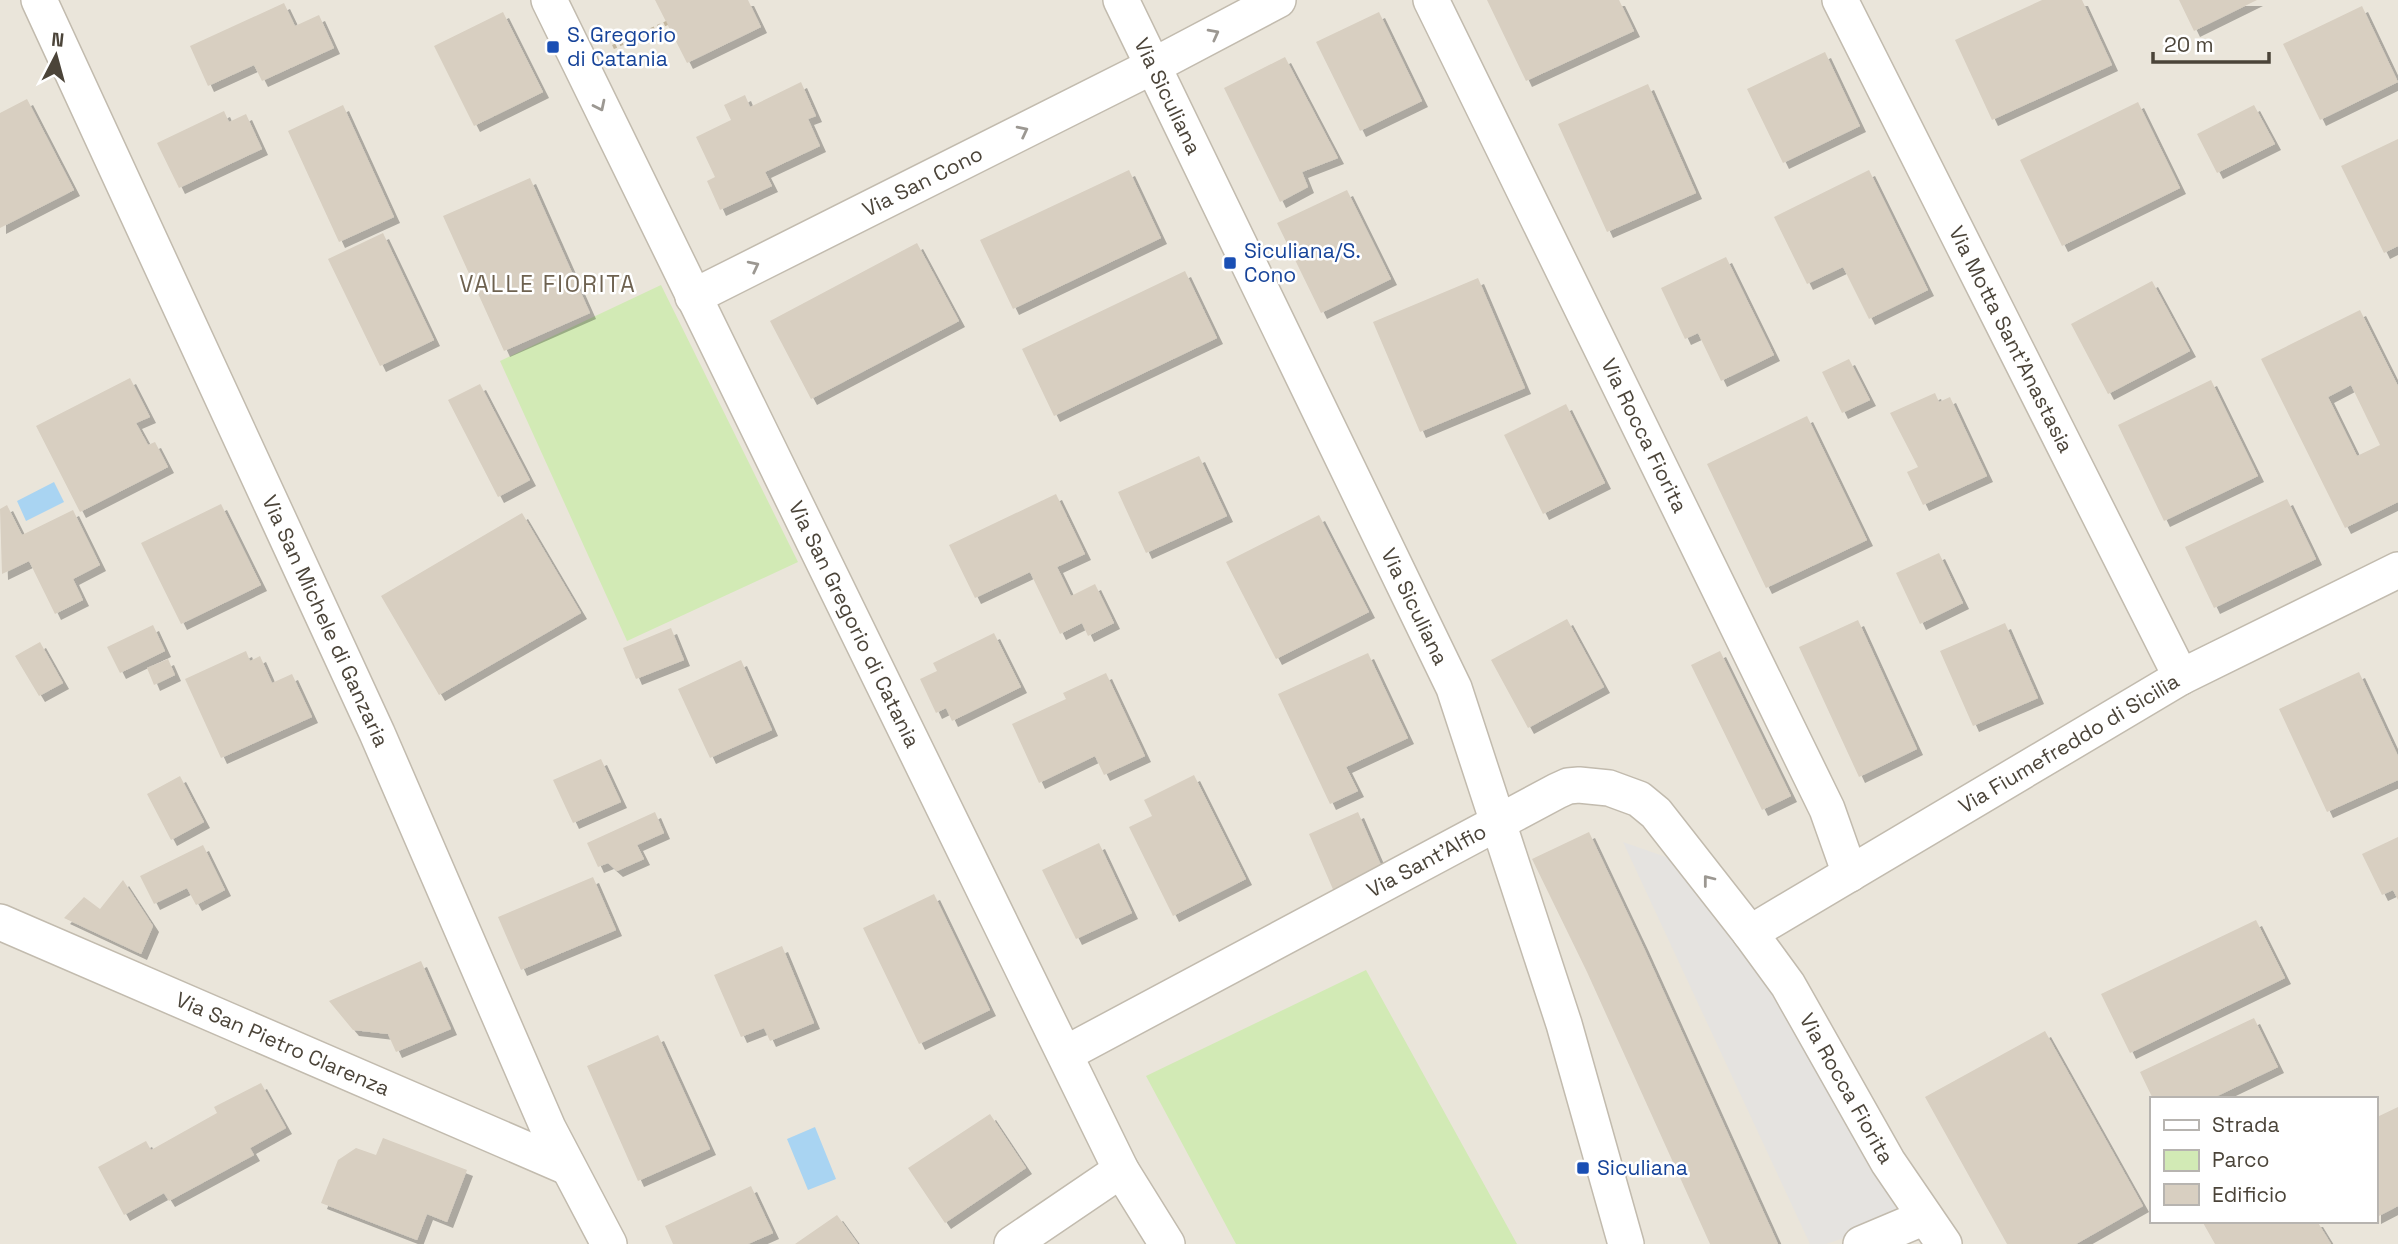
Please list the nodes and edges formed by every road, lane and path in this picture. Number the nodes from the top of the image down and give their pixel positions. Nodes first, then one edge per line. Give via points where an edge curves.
1 (39, 0) edge
2 (549, 0) edge
3 (1121, 0) edge
4 (1279, 0) edge
5 (1431, 0) edge
6 (1840, 0) edge
7 (667, 23) dead end
8 (601, 52) dead end
9 (1153, 66) junction
10 (693, 297) junction
11 (2398, 570) edge
12 (2181, 677) junction
13 (1498, 822) junction
14 (1850, 874) junction
15 (0, 922) edge
16 (1750, 933) junction
17 (1065, 1054) junction
18 (567, 1167) junction
19 (1121, 1170) junction
20 (1935, 1230) edge
21 (609, 1244) edge
22 (1012, 1244) edge
23 (1167, 1244) edge
24 (1626, 1244) edge
25 (1861, 1244) edge

1 - 18 street, Via San Michele di Ganzaria via 377,733
2 -> 10 street, Via San Gregorio di Catania
3 - 9 street, Via Siculiana
9 -> 4 street, Via San Cono
5 - 14 street, Via Rocca Fiorita via 1827,809
6 - 12 street, Via Motta Sant'Anastasia
7 - 8 path
10 -> 9 street, Via San Cono
9 - 13 street, Via Siculiana via 1454,688
10 - 17 street, Via San Gregorio di Catania
11 - 12 street, Via Fiumefreddo di Sicilia
12 - 14 street, Via Fiumefreddo di Sicilia
16 -> 13 street, Via Sant'Alfio via 1656,813 1625,793 1569,786
13 - 17 street, Via Sant'Alfio
13 - 24 street, Via Siculiana via 1564,1024
14 - 16 street, Via Fiumefreddo di Sicilia
15 - 18 street, Via San Pietro Clarenza
16 - 20 street, Via Rocca Fiorita via 1799,1003 1883,1155
17 - 19 street, Via San Gregorio di Catania
18 - 21 street, Via San Michele di Ganzaria
19 - 22 street
19 - 23 street, Via San Gregorio di Catania
20 - 25 street

